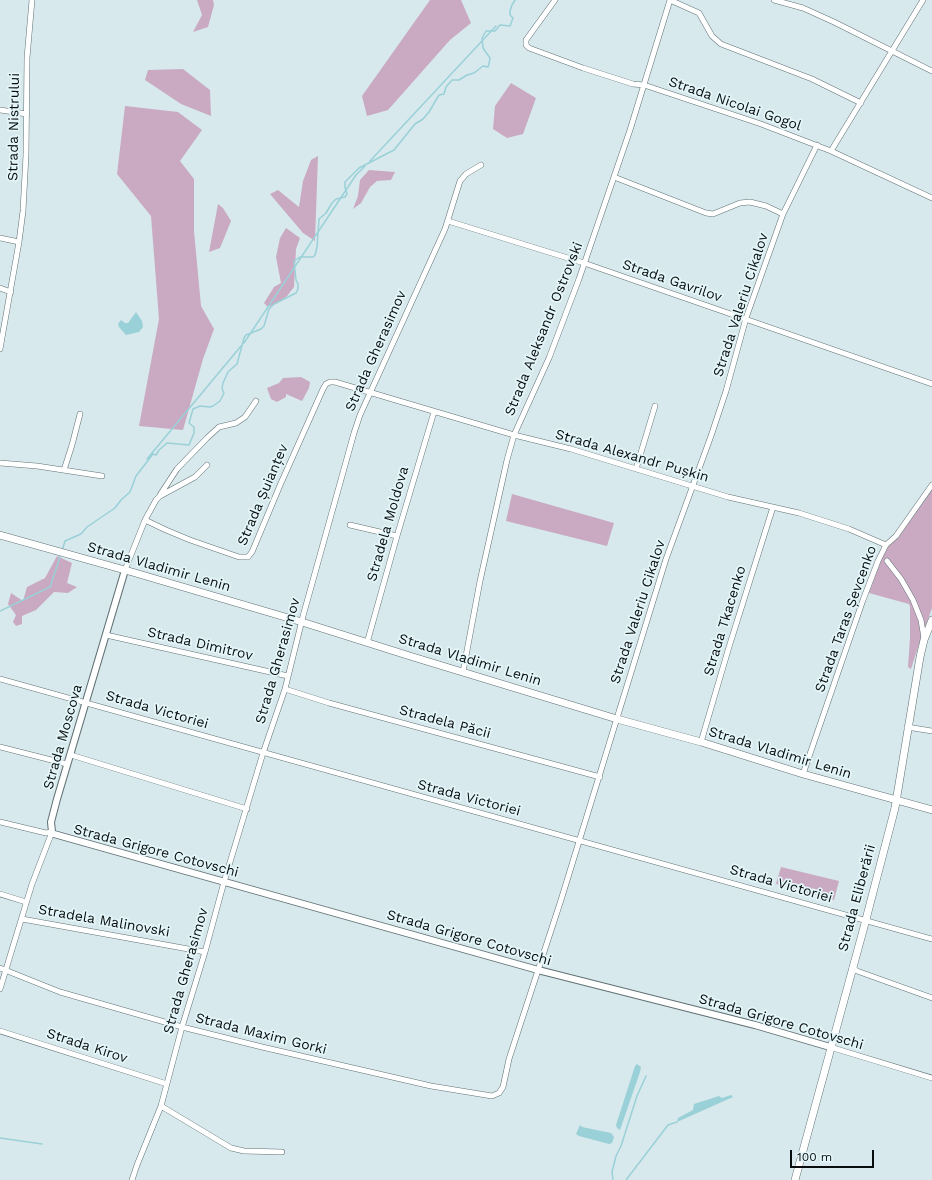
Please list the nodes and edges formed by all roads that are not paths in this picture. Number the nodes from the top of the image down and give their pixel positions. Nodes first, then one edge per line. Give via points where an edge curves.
1 (32, 0) edge
2 (555, 0) edge
3 (670, 0) edge
4 (774, 0) edge
5 (924, 0) edge
6 (893, 52) junction
7 (932, 72) edge
8 (644, 85) junction
9 (861, 103) junction
10 (0, 110) edge
11 (27, 114) junction
12 (817, 145) junction
13 (831, 151) junction
14 (481, 165) dead end
15 (614, 177) junction
16 (932, 198) edge
17 (783, 214) junction
18 (448, 221) junction
19 (0, 238) edge
20 (20, 242) junction
21 (584, 263) junction
22 (0, 288) edge
23 (11, 292) junction
24 (746, 318) junction
25 (0, 349) edge
26 (932, 384) edge
27 (370, 392) junction
28 (256, 401) dead end
29 (655, 406) dead end
30 (434, 412) junction
31 (80, 414) dead end
32 (514, 435) junction
33 (0, 463) edge
34 (207, 465) dead end
35 (636, 469) junction
36 (64, 470) junction
37 (102, 476) dead end
38 (932, 485) edge
39 (693, 487) junction
40 (160, 496) junction
41 (773, 507) junction
42 (145, 520) junction
43 (350, 525) dead end
44 (0, 535) edge
45 (396, 536) junction
46 (886, 545) junction
47 (887, 561) dead end
48 (125, 570) junction
49 (932, 620) edge
50 (302, 622) junction
51 (106, 635) junction
52 (924, 640) junction
53 (367, 642) junction
54 (463, 672) junction
55 (288, 676) junction
56 (0, 678) edge
57 (285, 689) junction
58 (86, 702) junction
59 (617, 719) junction
60 (907, 727) junction
61 (932, 731) edge
62 (701, 742) junction
63 (0, 747) edge
64 (263, 753) junction
65 (71, 755) junction
66 (68, 764) junction
67 (803, 774) junction
68 (600, 777) junction
69 (896, 800) junction
70 (246, 809) junction
71 (932, 810) edge
72 (0, 822) edge
73 (52, 832) junction
74 (579, 840) junction
75 (224, 882) junction
76 (0, 894) edge
77 (26, 902) junction
78 (22, 919) junction
79 (865, 920) junction
80 (932, 939) edge
81 (205, 952) junction
82 (852, 968) junction
83 (3, 969) edge
84 (538, 970) junction
85 (0, 989) edge
86 (932, 998) edge
87 (182, 1027) junction
88 (0, 1031) edge
89 (830, 1047) junction
90 (932, 1078) edge
91 (167, 1084) junction
92 (499, 1093) joint
93 (161, 1106) junction
94 (282, 1152) dead end
95 (132, 1180) edge
96 (795, 1180) edge

1 - 11 street, Strada Nistrului via 27,58
2 - 8 street, Strada Nicolai Gogol via 526,40 526,45 583,68
3 - 8 street, Strada Aleksandr Ostrovski
3 - 9 street via 699,13 712,36 721,44 812,79
4 - 6 street via 803,8
5 - 6 street
6 - 7 street
6 - 9 street
8 - 12 street, Strada Nicolai Gogol
8 - 15 street, Strada Aleksandr Ostrovski
9 - 13 street
10 - 11 street
11 - 20 street, Strada Nistrului
12 - 13 street, Strada Nicolai Gogol
12 - 17 street, Strada Valeriu Cikalov
13 - 16 street, Strada Nicolai Gogol
14 - 18 street, Strada Gherasimov via 460,181
15 - 17 street via 706,213 713,214 740,203 750,202
15 - 21 street, Strada Aleksandr Ostrovski
17 - 24 street, Strada Valeriu Cikalov
18 - 21 street, Strada Gavrilov
18 - 27 street, Strada Gherasimov
19 - 20 street
20 - 23 street, Strada Nistrului
21 - 24 street, Strada Gavrilov
21 - 32 street, Strada Aleksandr Ostrovski via 549,358
22 - 23 street
23 - 25 street, Strada Nistrului
24 - 26 street, Strada Gavrilov
24 - 39 street, Strada Valeriu Cikalov via 726,391
27 - 30 street, Strada Alexandr Pușkin
27 - 42 street, Strada Șuianțev via 335,382 326,384 248,557 239,557 190,540
27 - 50 street, Strada Gherasimov via 348,451
28 - 40 street, Strada Moscova via 245,417 236,423 219,427 207,438 177,469
29 - 35 street
30 - 32 street, Strada Alexandr Pușkin
30 - 45 street, Stradela Moldova
31 - 36 street
32 - 35 street, Strada Alexandr Pușkin
32 - 54 street, Strada Aleksandr Ostrovski via 492,522
33 - 36 street
34 - 40 street, Strada Moscova via 188,481
35 - 39 street, Strada Alexandr Pușkin
36 - 37 street
38 - 46 street, Strada Taras Șevcenko via 896,536
39 - 41 street, Strada Alexandr Pușkin
39 - 59 street, Strada Valeriu Cikalov via 666,559
40 - 42 street, Strada Moscova
41 - 46 street, Strada Alexandr Pușkin via 849,529
41 - 62 street, Strada Tkacenko
42 - 48 street, Strada Moscova
43 - 45 street
44 - 48 main road, Strada Vladimir Lenin
45 - 53 street, Stradela Moldova
46 - 67 street, Strada Taras Șevcenko via 863,600
47 - 52 street via 913,600 921,620
48 - 50 main road, Strada Vladimir Lenin
48 - 51 street, Strada Moscova
49 - 52 main road, Strada Eliberării
50 - 53 main road, Strada Vladimir Lenin
50 - 55 street, Strada Gherasimov
51 - 55 street, Strada Dimitrov
51 - 58 street, Strada Moscova
52 - 60 main road, Strada Eliberării
53 - 54 main road, Strada Vladimir Lenin
54 - 59 main road, Strada Vladimir Lenin
55 - 57 street, Strada Gherasimov
56 - 58 street, Strada Victoriei
57 - 64 street, Strada Gherasimov
57 - 68 street, Stradela Păcii
58 - 64 street, Strada Victoriei
58 - 65 street, Strada Moscova
59 - 62 main road, Strada Vladimir Lenin
59 - 68 street, Strada Valeriu Cikalov
60 - 61 street
60 - 69 main road, Strada Eliberării
62 - 67 main road, Strada Vladimir Lenin
63 - 66 street
64 - 70 street, Strada Gherasimov
64 - 74 street, Strada Victoriei
65 - 66 street, Strada Moscova
65 - 70 street
66 - 73 street, Strada Moscova via 51,822
67 - 69 main road, Strada Vladimir Lenin
68 - 74 street, Strada Valeriu Cikalov
69 - 71 main road, Strada Vladimir Lenin
69 - 79 main road, Strada Eliberării
70 - 75 street, Strada Gherasimov
72 - 73 street, Strada Grigore Cotovschi via 46,833
73 - 75 street, Strada Grigore Cotovschi via 57,836
73 - 77 street, Strada Moscova
74 - 79 street, Strada Victoriei
74 - 84 street, Strada Valeriu Cikalov
75 - 81 street, Strada Gherasimov
75 - 84 street, Strada Grigore Cotovschi
76 - 77 street, Stradela Malinovski
77 - 78 street, Strada Moscova
78 - 81 street, Stradela Malinovski
78 - 83 street, Strada Moscova
79 - 80 street, Strada Victoriei
79 - 82 main road, Strada Eliberării
81 - 87 street, Strada Gherasimov
82 - 86 street
82 - 89 main road, Strada Eliberării
83 - 85 street, Strada Moscova
83 - 87 street, Strada Maxim Gorki via 60,992
84 - 89 street, Strada Grigore Cotovschi via 755,1025
84 - 92 street, Strada Valeriu Cikalov
87 - 91 street, Strada Gherasimov
87 - 92 street, Strada Maxim Gorki via 430,1086 492,1096
88 - 91 street, Strada Kirov
89 - 90 street, Strada Grigore Cotovschi
89 - 96 main road, Strada Eliberării
91 - 93 street, Strada Gherasimov
93 - 94 street via 231,1148
93 - 95 street, Strada Gherasimov

